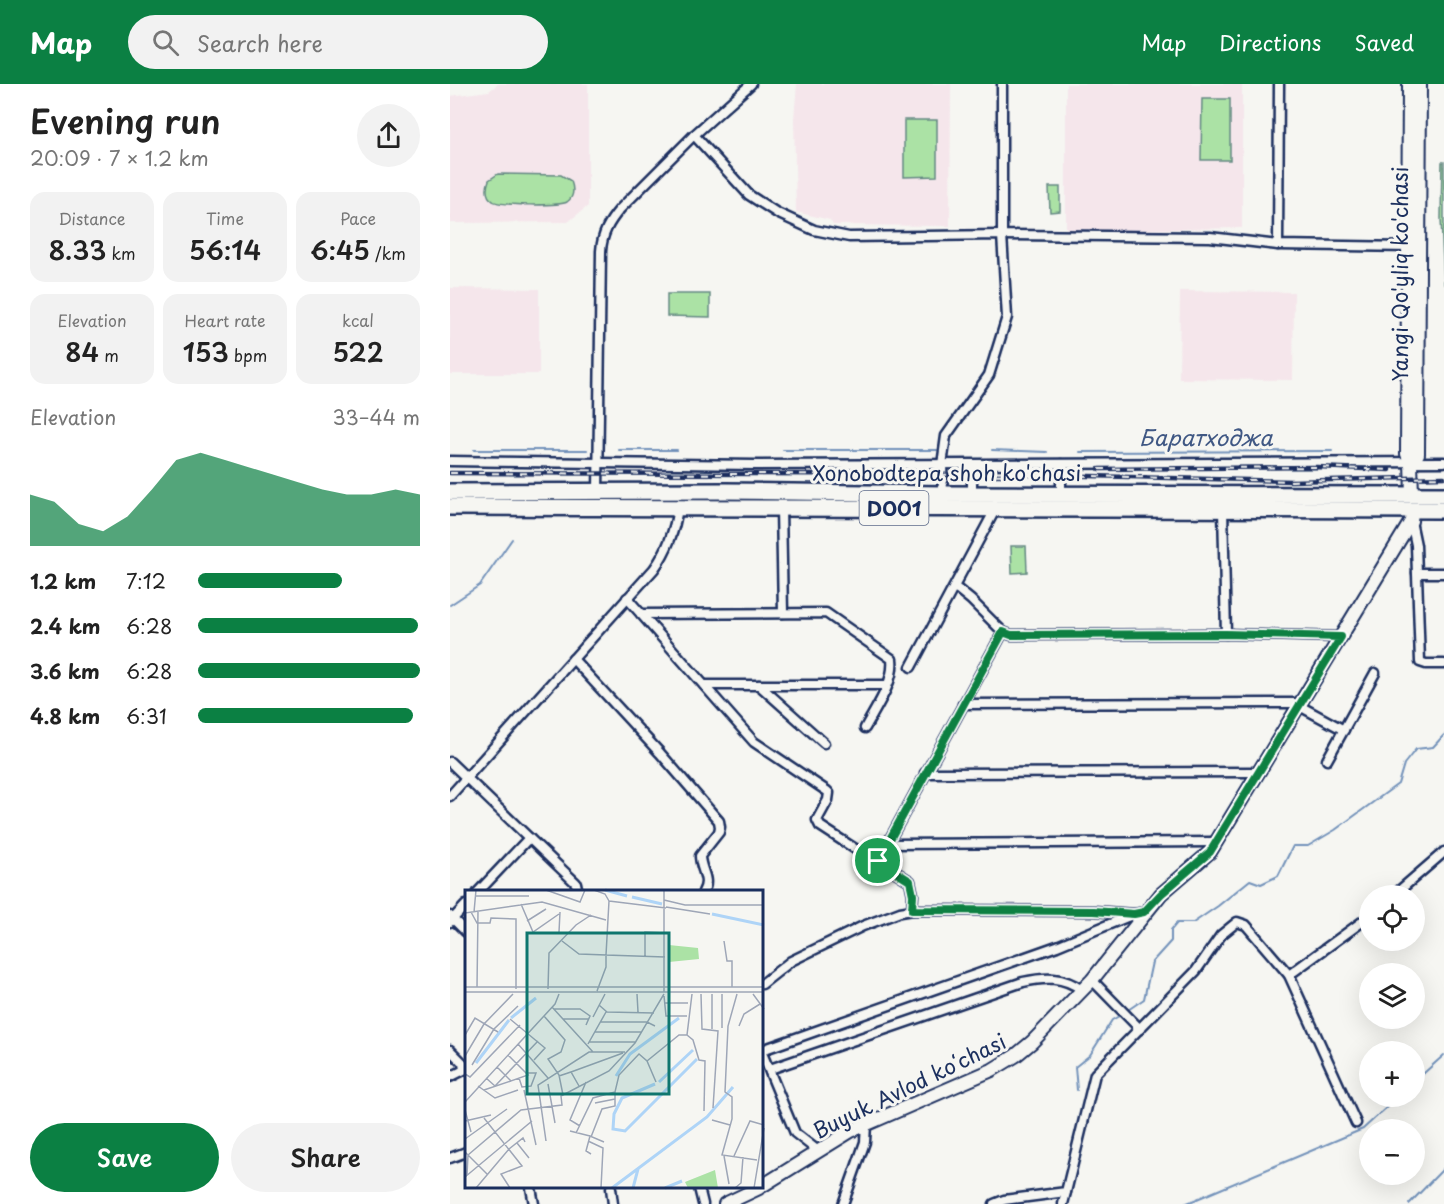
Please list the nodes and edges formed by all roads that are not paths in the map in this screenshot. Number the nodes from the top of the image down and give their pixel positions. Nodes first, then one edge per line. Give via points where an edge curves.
1 (751, 84) edge
2 (1002, 84) edge
3 (1279, 84) edge
4 (1409, 84) edge
5 (1420, 84) edge
6 (694, 135) junction
7 (1002, 236) junction
8 (1278, 244) junction
9 (1413, 247) junction
10 (450, 461) edge
11 (1411, 461) junction
12 (1444, 462) edge
13 (598, 463) junction
14 (1061, 464) junction
15 (942, 465) junction
16 (972, 465) junction
17 (450, 492) edge
18 (598, 493) junction
19 (972, 493) junction
20 (942, 494) junction
21 (1061, 495) junction
22 (1444, 495) edge
23 (1128, 502) junction
24 (450, 507) edge
25 (678, 507) junction
26 (781, 508) junction
27 (996, 508) junction
28 (1412, 509) junction
29 (1223, 510) junction
30 (1444, 510) edge
31 (1417, 573) junction
32 (1444, 573) edge
33 (954, 587) junction
34 (627, 598) junction
35 (783, 613) junction
36 (641, 614) junction
37 (1003, 632) junction
38 (1226, 634) junction
39 (1341, 637) junction
40 (573, 660) junction
41 (1444, 664) edge
42 (911, 667) dead end
43 (1376, 673) dead end
44 (704, 685) junction
45 (759, 685) junction
46 (887, 685) junction
47 (963, 704) junction
48 (1300, 706) junction
49 (865, 728) dead end
50 (1344, 730) junction
51 (824, 743) dead end
52 (1327, 760) dead end
53 (450, 762) edge
54 (1258, 772) junction
55 (926, 773) junction
56 (466, 778) junction
57 (450, 796) edge
58 (529, 838) junction
59 (1216, 842) junction
60 (888, 844) junction
61 (1444, 852) edge
62 (878, 861) junction
63 (1406, 885) edge
64 (480, 890) edge
65 (576, 890) edge
66 (704, 890) edge
67 (465, 906) edge
68 (912, 910) junction
69 (1139, 913) junction
70 (451, 919) edge
71 (1359, 924) edge
72 (465, 931) edge
73 (1289, 975) junction
74 (1092, 980) junction
75 (764, 982) edge
76 (1082, 990) junction
77 (1140, 1029) junction
78 (450, 1050) edge
79 (764, 1050) edge
80 (764, 1056) edge
81 (465, 1063) edge
82 (770, 1070) junction
83 (450, 1077) edge
84 (1356, 1123) dead end
85 (866, 1124) junction
86 (818, 1151) junction
87 (465, 1152) edge
88 (450, 1158) edge
89 (764, 1185) edge
90 (531, 1189) edge
91 (611, 1189) edge
92 (699, 1189) edge
93 (757, 1189) edge
94 (1066, 1192) junction
95 (534, 1204) edge
96 (614, 1204) edge
97 (703, 1204) edge
98 (725, 1204) edge
99 (843, 1204) edge
100 (994, 1204) edge
101 (1063, 1204) edge

1 - 6 street
2 - 7 street
3 - 8 street
4 - 9 street, Yangi Qo'yliq ko'chasi
5 - 9 street, Yangi Qo'yliq ko'chasi
6 - 7 street via 749,195 814,230 859,237
6 - 13 street via 620,209 604,234 600,251
7 - 8 street via 1210,237
7 - 15 street via 1007,317 989,375 946,436
8 - 9 street
9 - 11 street, Yangi Qo'yliq ko'chasi via 1407,454
10 - 13 street
11 - 12 street
11 - 14 street
11 - 28 street, Yangi Qo'yliq ko'chasi
13 - 15 street
13 - 18 street
14 - 16 street
14 - 21 street
15 - 16 street
15 - 20 street
16 - 19 street
17 - 18 highway, Xonobodtepa shoh ko'chasi / D001
18 - 20 highway, Xonobodtepa shoh ko'chasi / D001
19 - 20 highway, Xonobodtepa shoh ko'chasi / D001
19 - 21 highway, Xonobodtepa shoh ko'chasi / D001
21 - 23 highway, Xonobodtepa shoh ko'chasi / D001
22 - 28 highway, Xonobodtepa shoh ko'chasi / D001
23 - 27 highway, Xonobodtepa shoh ko'chasi / D001
23 - 28 highway, Xonobodtepa shoh ko'chasi / D001
23 - 29 highway, Xonobodtepa shoh ko'chasi / D001
24 - 25 highway, Xonobodtepa shoh ko'chasi / D001
25 - 26 highway, Xonobodtepa shoh ko'chasi / D001
25 - 34 street via 664,553
26 - 27 highway, Xonobodtepa shoh ko'chasi / D001
26 - 35 street
27 - 33 street
28 - 29 highway, Xonobodtepa shoh ko'chasi / D001
28 - 30 highway, Xonobodtepa shoh ko'chasi / D001
28 - 31 street
28 - 39 street, Buyuk Avlod koʻchasi
29 - 38 street
31 - 32 street
31 - 41 street via 1420,662
33 - 37 street
33 - 42 street
34 - 36 street
34 - 40 street
35 - 36 street
35 - 46 street via 826,613 891,659
36 - 44 street
37 - 38 street
37 - 47 street
38 - 39 street
39 - 48 street, Buyuk Avlod koʻchasi
40 - 56 street
40 - 66 street via 718,821 719,831 700,856 707,880
43 - 50 street
44 - 45 street
44 - 62 street via 754,742 827,791 828,800 817,820 820,826
45 - 46 street
45 - 51 street
46 - 49 street
47 - 48 street
47 - 55 street
48 - 50 street
48 - 54 street, Buyuk Avlod koʻchasi
50 - 52 street
53 - 56 street
54 - 55 street
54 - 59 street, Buyuk Avlod koʻchasi
55 - 60 street
56 - 57 street
56 - 58 street
58 - 64 street
58 - 65 street via 576,883
59 - 60 street
59 - 69 street, Buyuk Avlod koʻchasi via 1210,852
60 - 62 street
61 - 63 street
62 - 68 street via 910,881
67 - 70 street
68 - 69 street
68 - 75 street via 863,926 791,961
69 - 74 street, Buyuk Avlod koʻchasi
69 - 79 street via 1058,946
70 - 72 street
71 - 73 street
73 - 77 street via 1246,925 1237,922 1221,935 1196,971
73 - 84 street
74 - 76 street, Buyuk Avlod koʻchasi
74 - 77 street
76 - 82 street via 1059,979 1023,982
76 - 85 street, Buyuk Avlod koʻchasi via 1032,1042 1004,1064
77 - 94 street via 1095,1074
78 - 81 street
80 - 82 street
81 - 83 street via 463,1072
82 - 86 street via 795,1133
85 - 86 street, Buyuk Avlod koʻchasi
85 - 99 street via 865,1142
86 - 89 street, Buyuk Avlod koʻchasi
87 - 88 street
90 - 95 street
91 - 96 street
92 - 97 street
93 - 98 street, Buyuk Avlod koʻchasi
94 - 100 street
94 - 101 street

